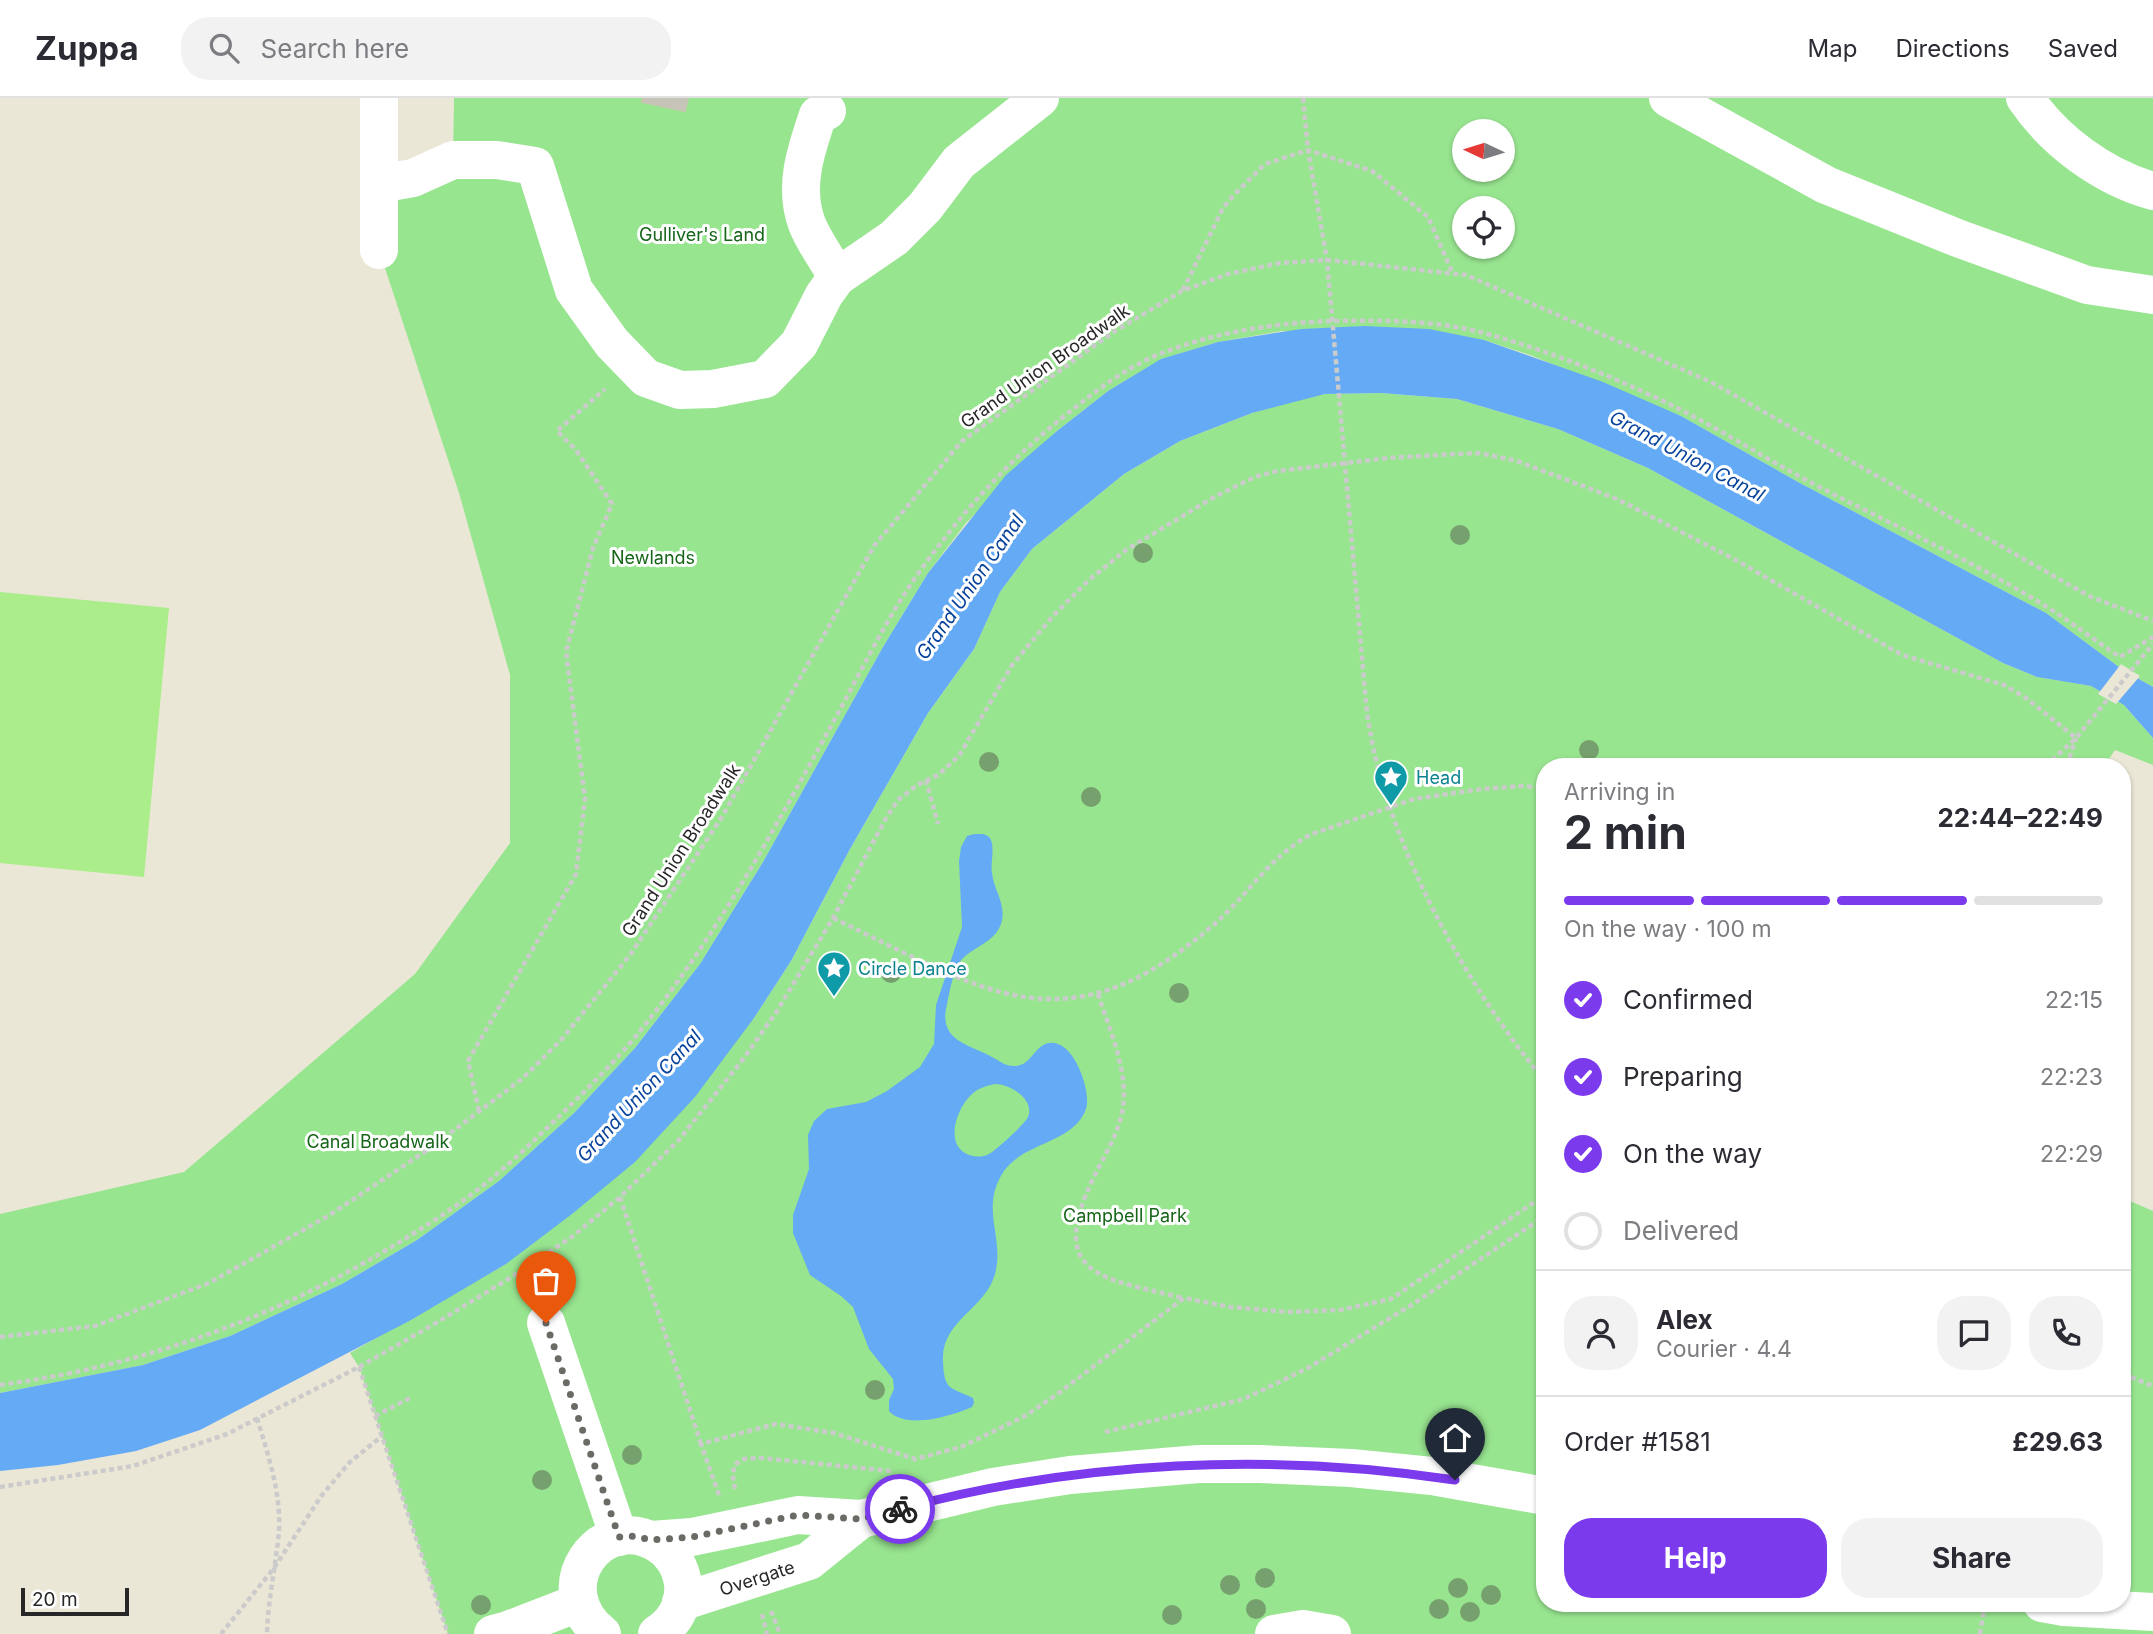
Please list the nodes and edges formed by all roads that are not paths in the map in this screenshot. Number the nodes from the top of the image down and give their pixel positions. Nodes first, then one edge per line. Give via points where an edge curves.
1 (379, 98) edge
2 (1040, 98) edge
3 (1668, 98) edge
4 (2025, 98) edge
5 (827, 111) dead end
6 (379, 184) junction
7 (2153, 191) edge
8 (379, 250) dead end
9 (837, 277) junction
10 (2153, 295) edge
11 (546, 1323) dead end
12 (1536, 1494) edge
13 (861, 1519) junction
14 (635, 1539) junction
15 (578, 1603) junction
16 (2131, 1611) edge
17 (2153, 1612) edge
18 (673, 1621) edge
19 (493, 1634) edge
20 (602, 1634) edge
21 (1274, 1634) edge
22 (1332, 1634) edge

1 - 6 street
2 - 9 street via 959,162 894,238
3 - 10 street via 1826,185 2087,285
4 - 7 street via 2074,152 2134,186
5 - 9 street via 818,116 800,187 807,224
6 - 8 street
6 - 9 street via 413,178 453,160 535,166 574,290 632,365 646,378 680,390 765,379 799,344
11 - 14 street
12 - 13 street, Overgate via 1432,1476 1351,1468 1199,1464 993,1487
13 - 14 street, Overgate via 798,1515 692,1537
13 - 18 street, Overgate via 809,1561 755,1579
14 - 15 street via 603,1543 590,1554 581,1569
14 - 18 street via 664,1548 674,1559 683,1587
15 - 19 street
15 - 20 street
16 - 17 street
21 - 22 street via 1303,1629

